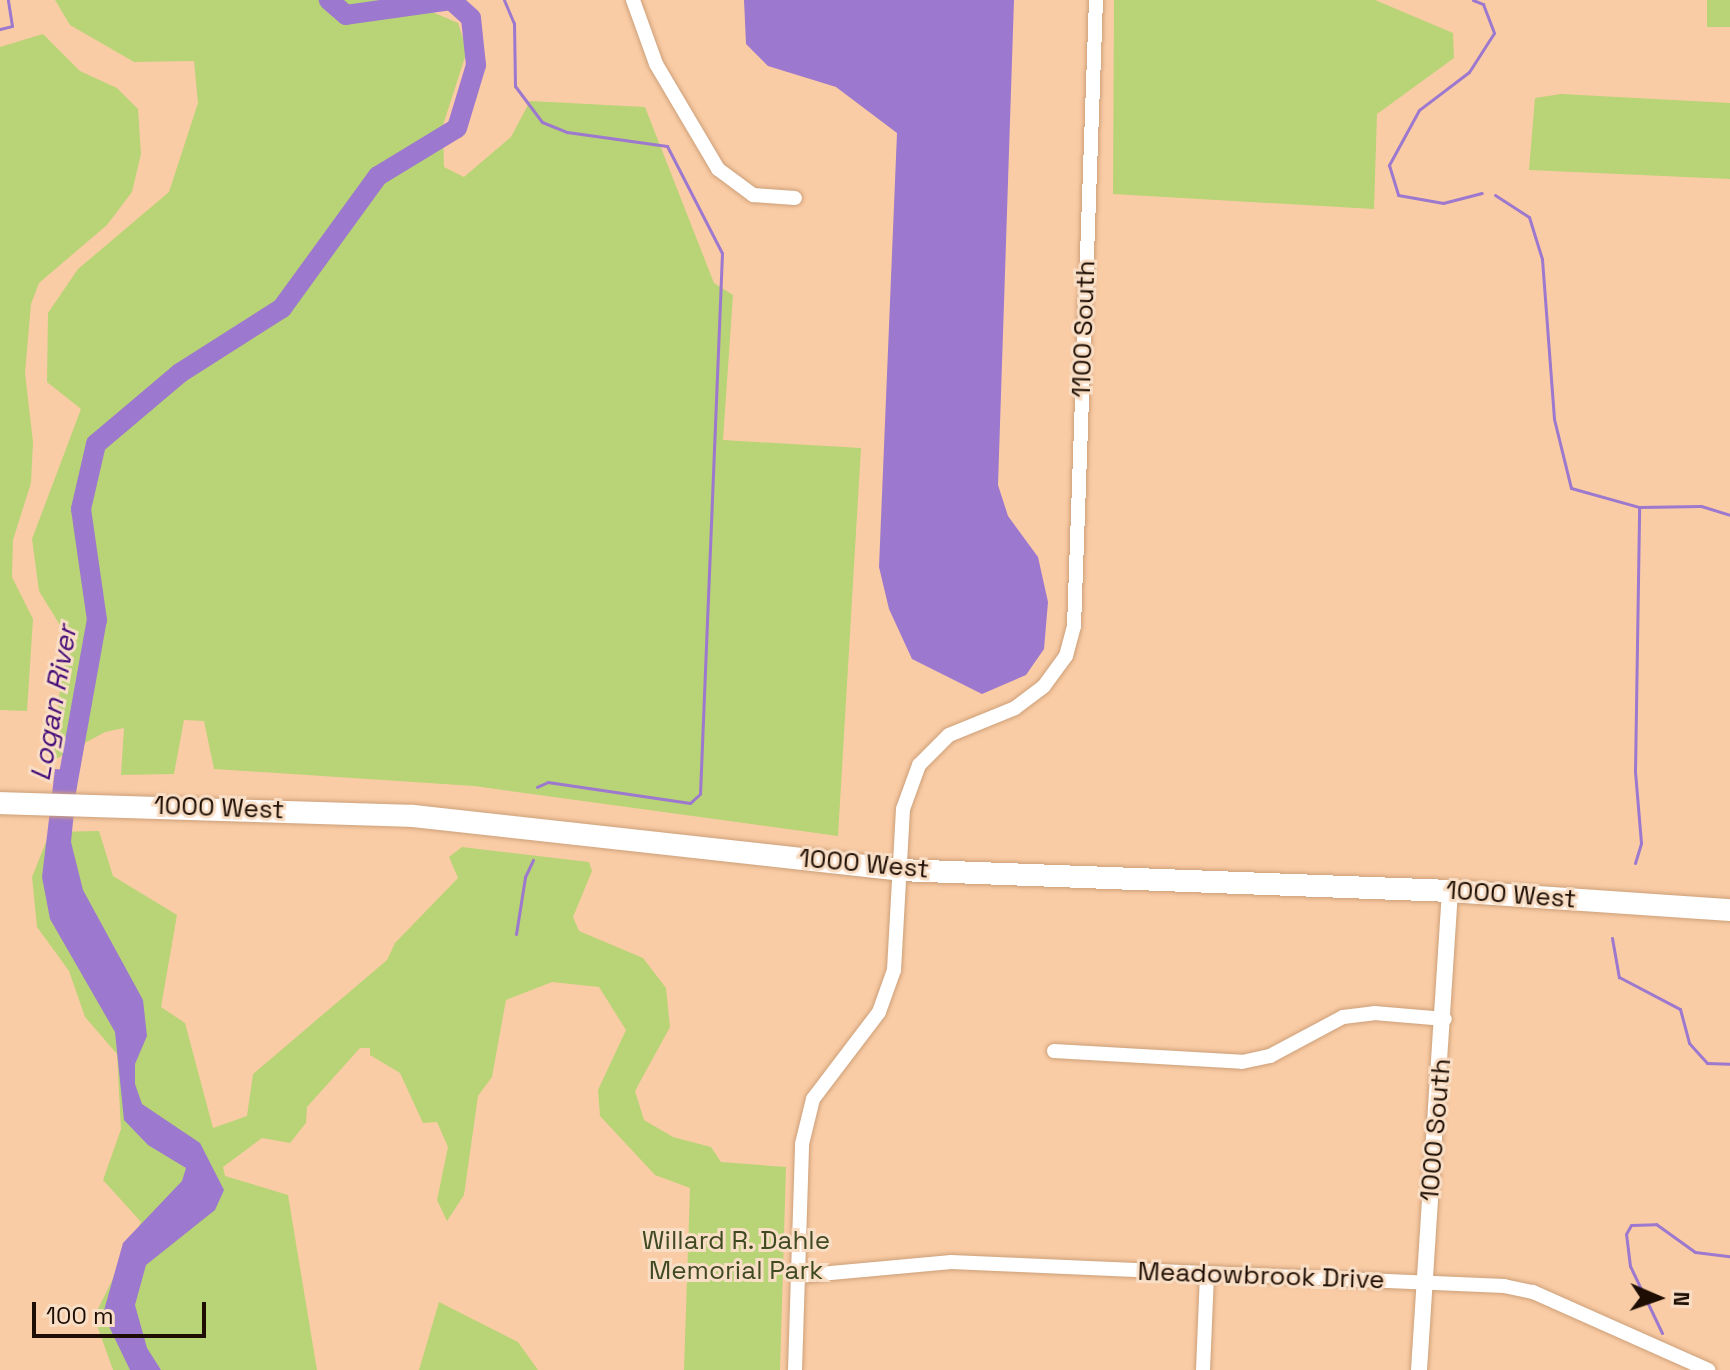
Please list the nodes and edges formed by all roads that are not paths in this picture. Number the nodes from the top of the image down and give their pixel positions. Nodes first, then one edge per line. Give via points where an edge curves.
1 (633, 0) edge
2 (1096, 0) edge
3 (795, 198) dead end
4 (9, 803) edge
5 (899, 870) junction
6 (1450, 891) junction
7 (1730, 910) edge
8 (1445, 1019) junction
9 (1054, 1051) dead end
10 (1207, 1274) junction
11 (798, 1276) junction
12 (1423, 1282) junction
13 (795, 1370) edge
14 (1203, 1370) edge
15 (1419, 1370) edge
16 (1708, 1370) edge

1 - 3 street via 656,64 718,169 753,195
2 - 5 street, 1100 South via 1074,626 1066,656 1044,686 1015,708 949,735 919,765 903,809
4 - 5 main road, 1000 West via 501,823
5 - 6 main road, 1000 West
5 - 11 street via 894,970 879,1012 813,1099 802,1144
6 - 7 main road, 1000 West
6 - 8 street, 1000 South
8 - 9 street via 1374,1013 1343,1017 1270,1056 1242,1062
8 - 12 street, 1000 South
10 - 11 street, Meadowbrook Drive via 951,1262
10 - 12 street, Meadowbrook Drive
10 - 14 street
11 - 13 street
12 - 15 street, 1000 South
12 - 16 street, Meadowbrook Drive via 1533,1292

